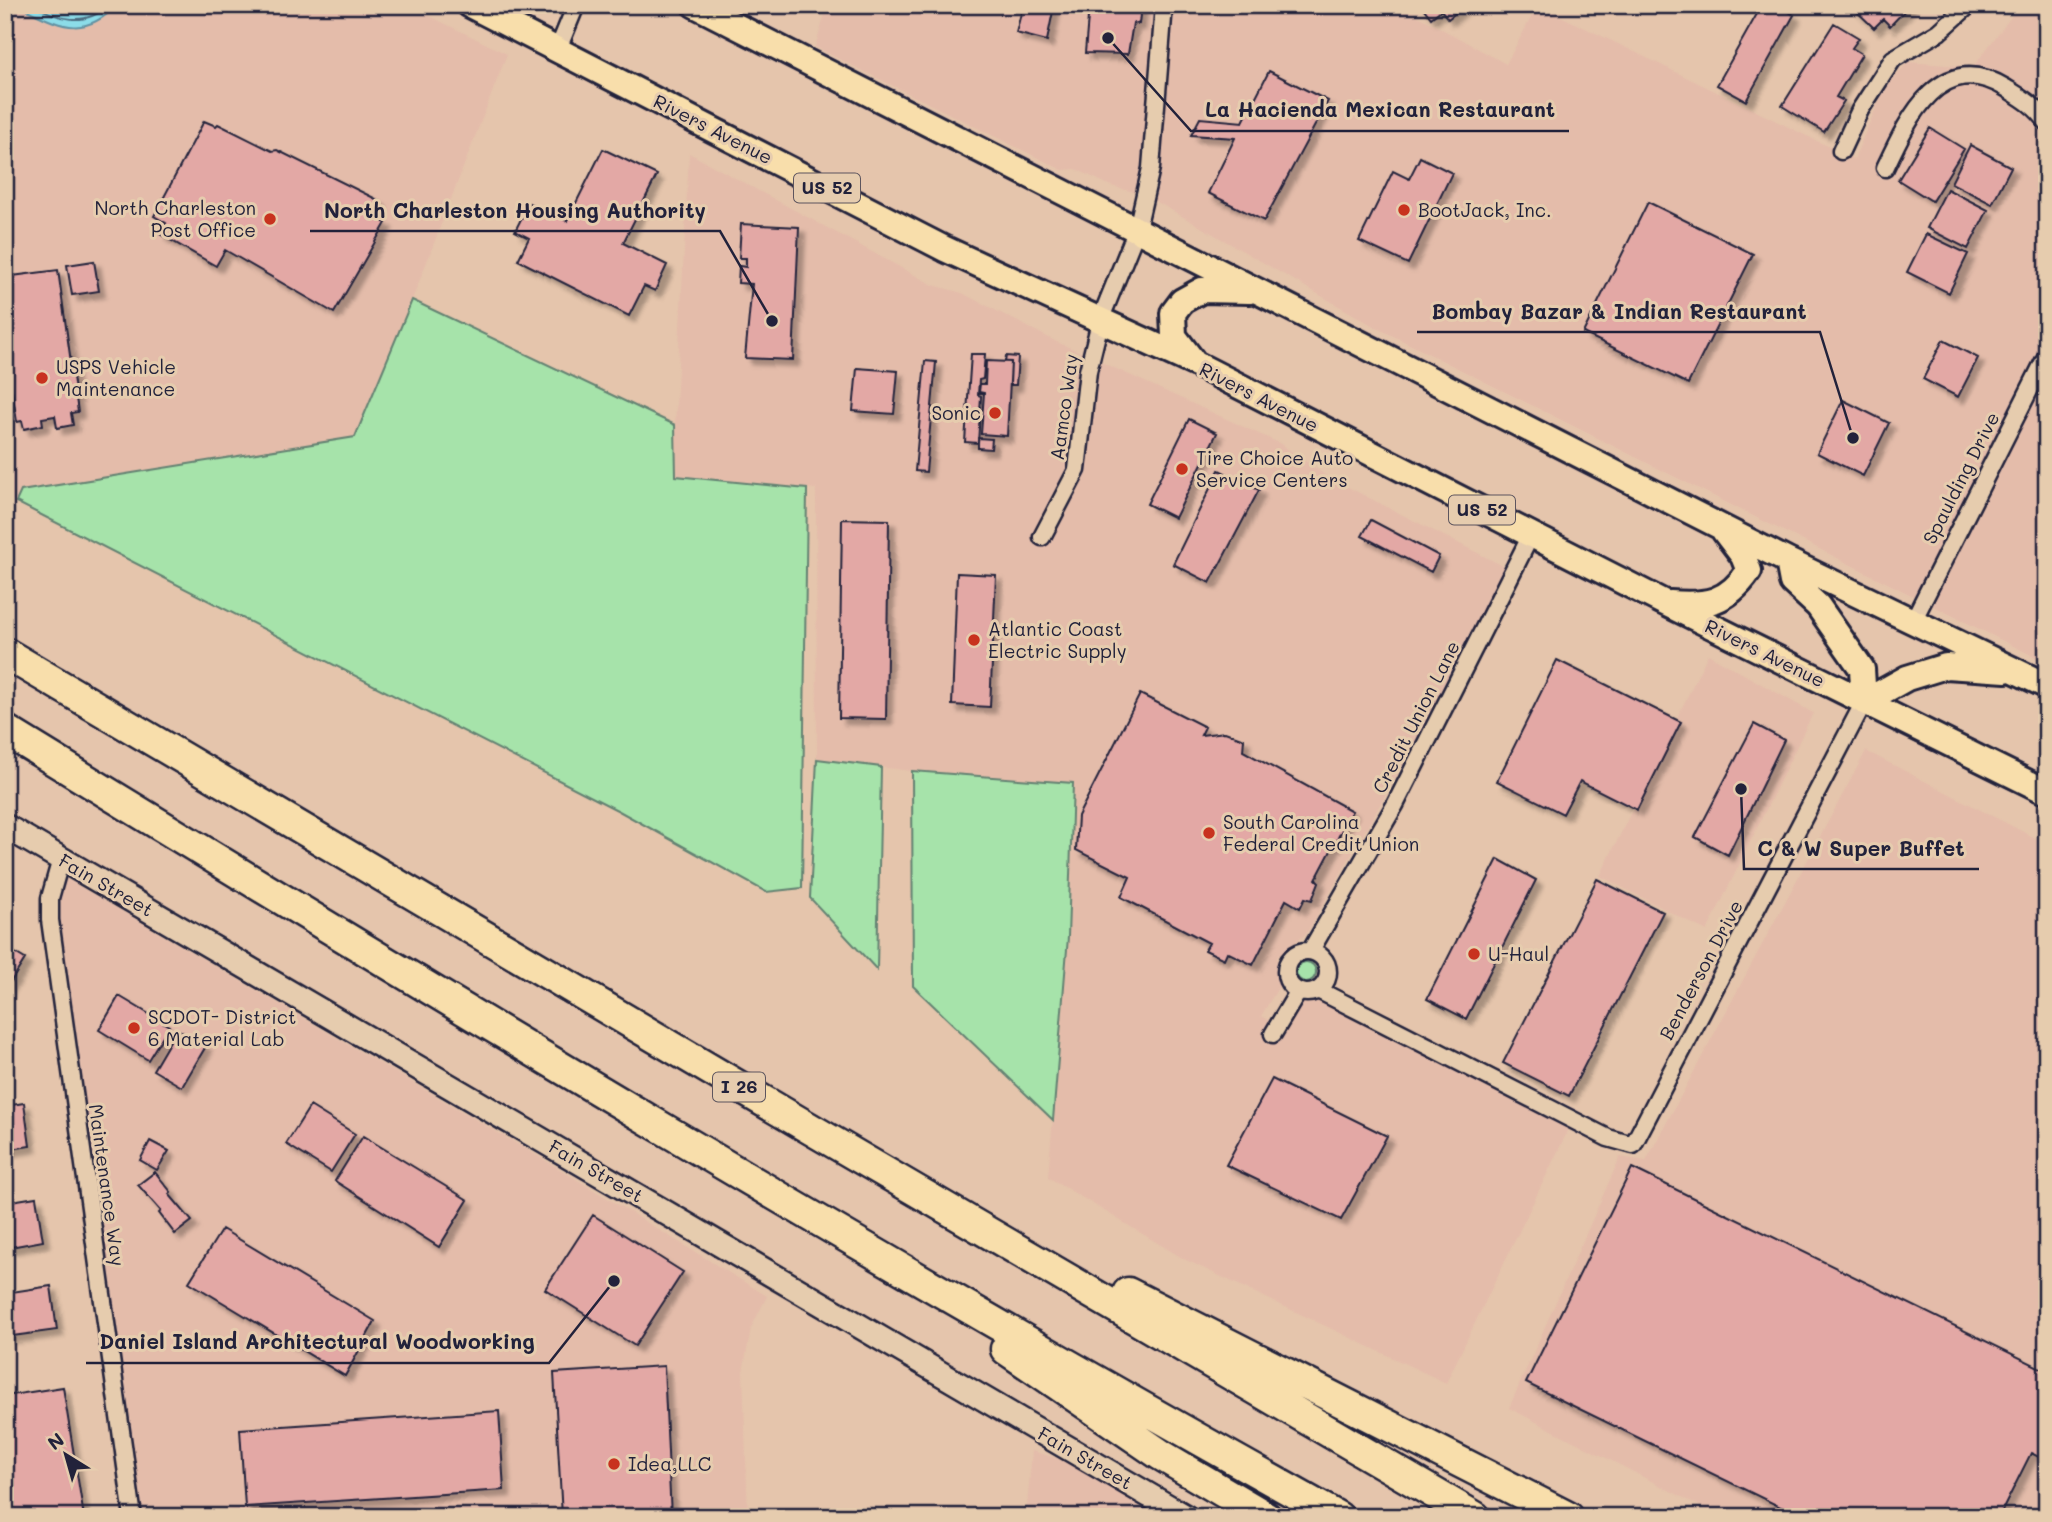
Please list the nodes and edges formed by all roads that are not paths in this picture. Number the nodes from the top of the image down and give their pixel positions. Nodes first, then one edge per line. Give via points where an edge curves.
1 (470, 5) edge
2 (576, 5) edge
3 (695, 5) edge
4 (1164, 5) edge
5 (1969, 5) edge
6 (558, 49) junction
7 (2047, 122) edge
8 (1841, 151) dead end
9 (1885, 168) dead end
10 (1137, 229) junction
11 (1253, 291) junction
12 (1101, 318) junction
13 (2047, 355) edge
14 (1195, 364) junction
15 (1721, 527) junction
16 (1531, 535) junction
17 (1042, 537) dead end
18 (1788, 561) junction
19 (1662, 602) junction
20 (1914, 619) junction
21 (5, 653) edge
22 (2016, 670) junction
23 (2047, 686) edge
24 (1864, 702) junction
25 (5, 730) edge
26 (2047, 792) edge
27 (5, 826) edge
28 (61, 859) junction
29 (1311, 950) junction
30 (1318, 989) junction
31 (1298, 992) junction
32 (1273, 1034) dead end
33 (896, 1179) junction
34 (880, 1255) junction
35 (133, 1517) edge
36 (1186, 1517) edge
37 (1266, 1517) edge
38 (1338, 1517) edge
39 (1475, 1517) edge
40 (1568, 1517) edge

1 - 6 main road, Rivers Avenue / US 52
2 - 6 street
3 - 10 main road
4 - 10 street, Aamco Way via 1151,168
5 - 8 street via 1939,32 1893,59 1860,110
6 - 12 main road, Rivers Avenue / US 52 via 945,249
7 - 9 street via 2037,108 1996,82 1959,75 1932,90 1906,124
10 - 11 main road
10 - 12 street, Aamco Way
11 - 14 main road via 1202,290 1182,301 1173,313 1174,336
11 - 15 main road
12 - 14 main road, Rivers Avenue / US 52
12 - 17 street, Aamco Way via 1088,371 1077,470
13 - 20 street, Spaulding Drive
14 - 16 main road, Rivers Avenue / US 52
15 - 18 main road
15 - 19 main road via 1749,571 1736,589 1718,600 1693,605
16 - 19 main road, Rivers Avenue / US 52
16 - 29 street, Credit Union Lane via 1395,805
18 - 20 main road
18 - 24 main road via 1792,582 1818,606 1862,669
19 - 24 main road, Rivers Avenue / US 52
20 - 22 main road
21 - 33 highway, I 26
22 - 23 main road
22 - 24 main road via 1946,666 1907,678
24 - 26 main road, Rivers Avenue / US 52
24 - 30 street, Benderson Drive via 1633,1145 1608,1138
25 - 34 highway via 391,967
27 - 28 street, Fain Street
28 - 35 street, Maintenance Way via 50,898 50,920
28 - 36 street, Fain Street
29 - 30 street via 1327,964 1327,978
29 - 31 street via 1297,952 1287,962 1285,976
30 - 31 street
31 - 32 street
33 - 39 highway, I 26
33 - 40 highway via 972,1212
34 - 37 highway via 1088,1407
34 - 38 highway

